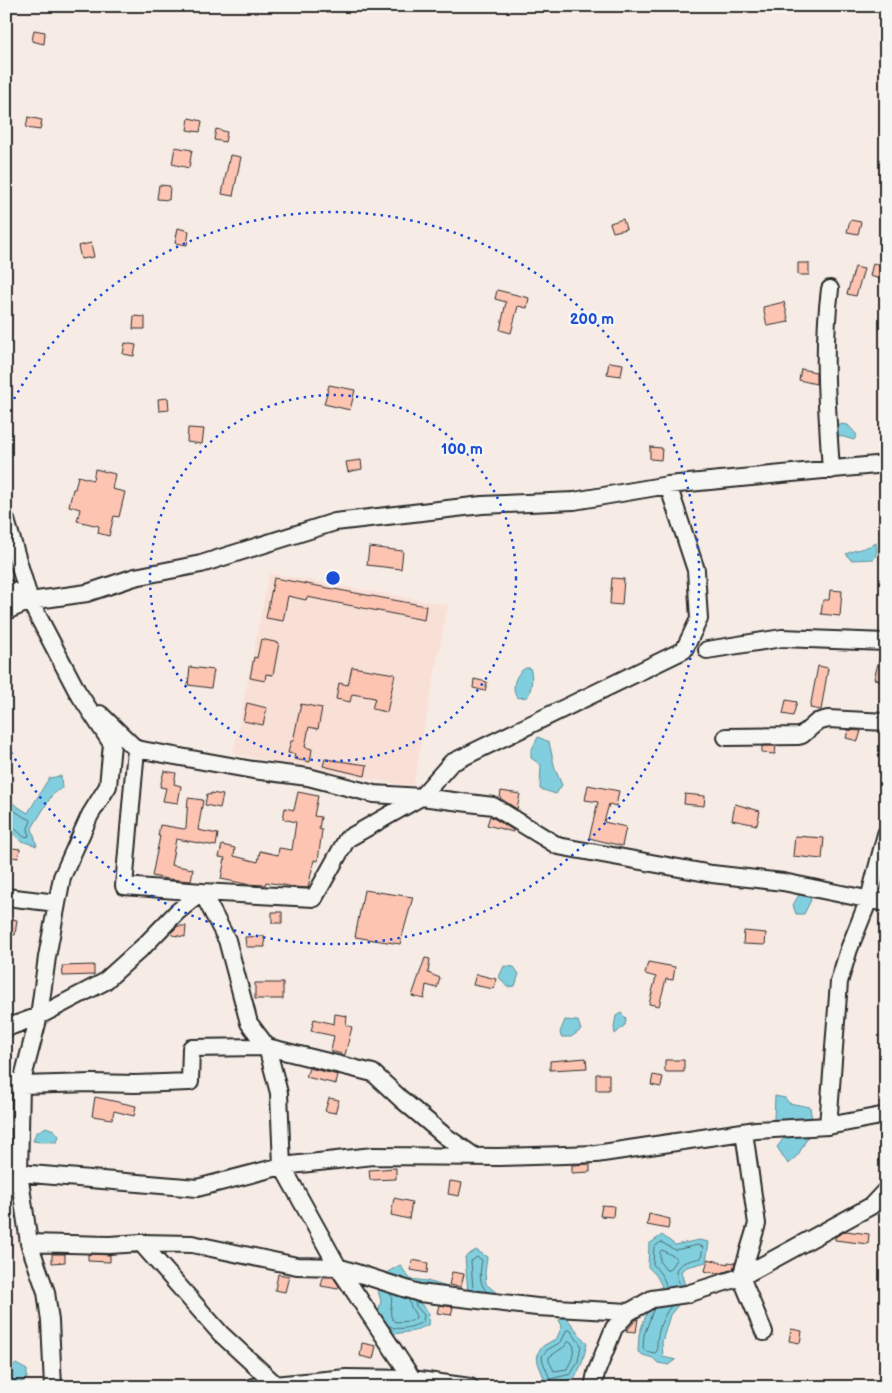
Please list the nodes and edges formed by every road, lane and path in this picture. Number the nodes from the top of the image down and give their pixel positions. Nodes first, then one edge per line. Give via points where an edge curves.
1 (830, 289) dead end
2 (886, 464) edge
3 (831, 470) junction
4 (668, 485) junction
5 (6, 520) edge
6 (6, 588) edge
7 (30, 601) junction
8 (6, 610) edge
9 (886, 642) edge
10 (707, 650) dead end
11 (77, 691) junction
12 (886, 722) edge
13 (726, 737) dead end
14 (136, 749) junction
15 (421, 797) junction
16 (886, 834) edge
17 (202, 892) junction
18 (6, 897) edge
19 (869, 899) junction
20 (57, 903) junction
21 (886, 903) edge
22 (39, 1016) junction
23 (6, 1028) edge
24 (267, 1047) junction
25 (14, 1082) edge
26 (886, 1115) edge
27 (828, 1126) junction
28 (744, 1132) junction
29 (474, 1156) junction
30 (282, 1166) junction
31 (19, 1173) junction
32 (6, 1187) edge
33 (886, 1190) edge
34 (28, 1243) junction
35 (141, 1243) junction
36 (338, 1267) junction
37 (741, 1277) junction
38 (629, 1312) junction
39 (764, 1332) dead end
40 (415, 1383) edge
41 (279, 1386) edge
42 (52, 1387) edge
43 (253, 1387) edge
44 (470, 1387) edge
45 (593, 1387) edge

1 - 3 street via 826,320 826,379
2 - 3 street
3 - 4 street
4 - 7 street via 574,501 482,505 335,522 201,564 135,577 87,593
4 - 15 street via 696,570 699,619 684,650 451,763
5 - 7 street
6 - 7 street
7 - 8 street
7 - 11 street
9 - 10 street via 782,638
11 - 14 street
11 - 20 street via 112,744 108,786 90,815 62,877
12 - 13 street via 828,719 817,722 802,735
14 - 15 street via 308,777 374,794
14 - 17 street via 124,886
15 - 17 street via 347,839 314,898
15 - 19 street via 493,806 558,846
16 - 19 street
17 - 22 street via 104,982
17 - 24 street via 227,940 249,1023
18 - 20 street
19 - 21 street
19 - 27 street via 839,982
20 - 22 street
22 - 23 street
22 - 25 street
24 - 25 street via 191,1048 190,1082
24 - 29 street via 373,1073 445,1136
24 - 30 street via 279,1093
25 - 31 street
26 - 27 street
27 - 28 street
28 - 29 street via 596,1154
28 - 37 street via 757,1224
29 - 30 street via 373,1156
30 - 31 street via 197,1188
30 - 36 street
31 - 32 street
31 - 34 street
33 - 37 street via 871,1206
34 - 35 street
34 - 42 street via 46,1292
35 - 36 street via 192,1244 297,1266
35 - 41 street via 221,1334
36 - 38 street via 419,1293 537,1307
36 - 40 street
37 - 38 street via 687,1294 652,1299
37 - 39 street
38 - 45 street via 614,1328
40 - 41 street via 346,1378
40 - 44 street
41 - 43 street

